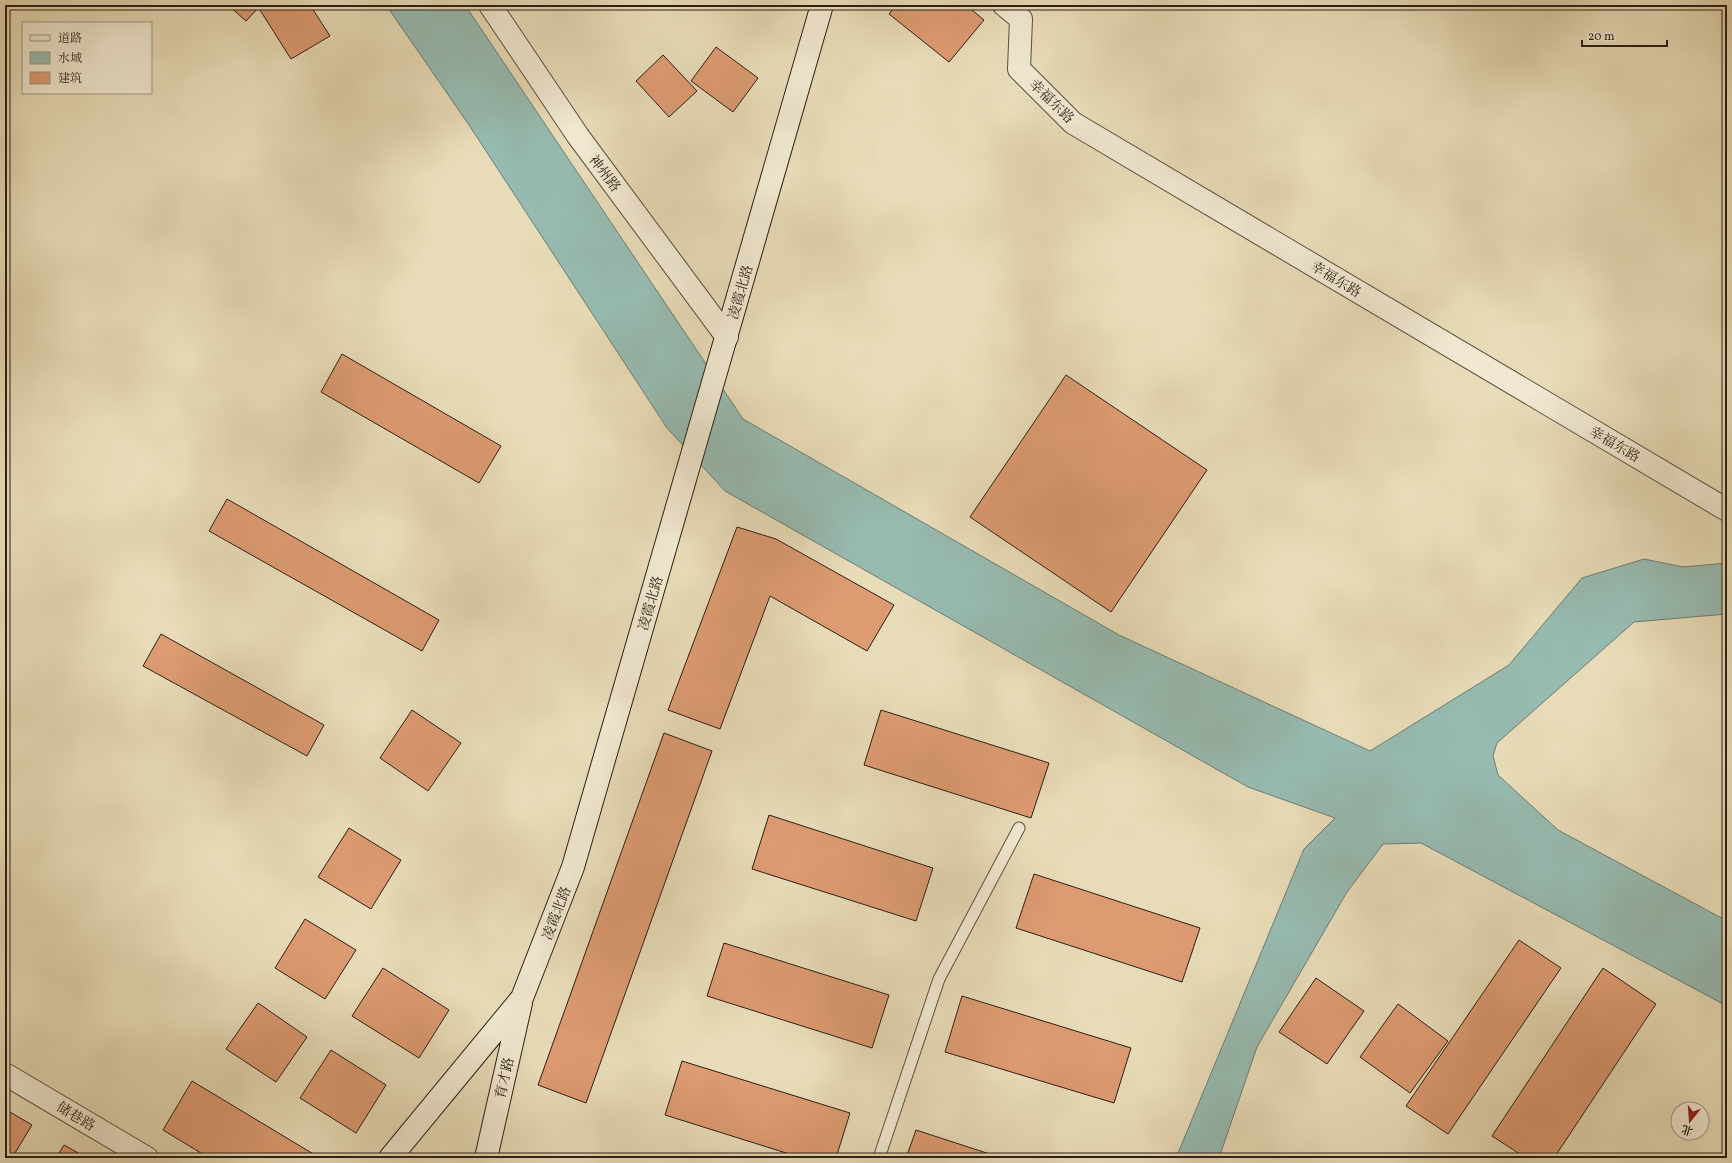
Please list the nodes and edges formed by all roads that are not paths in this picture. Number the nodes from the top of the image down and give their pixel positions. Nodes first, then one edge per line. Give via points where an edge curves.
1 (490, 5) edge
2 (822, 5) edge
3 (1004, 5) edge
4 (727, 337) junction
5 (1727, 510) edge
6 (1019, 828) dead end
7 (522, 998) junction
8 (5, 1074) edge
9 (147, 1158) edge
10 (390, 1158) edge
11 (486, 1158) edge
12 (879, 1158) edge

1 - 4 street, 神州路 via 578,136
2 - 4 street, 凌霞北路
3 - 5 street, 幸福东路 via 1021,19 1019,69 1073,123
4 - 7 street, 凌霞北路 via 573,867
6 - 12 lane via 939,979
7 - 10 street, 凌霞北路
7 - 11 street, 育才路
8 - 9 street, 储巷路

